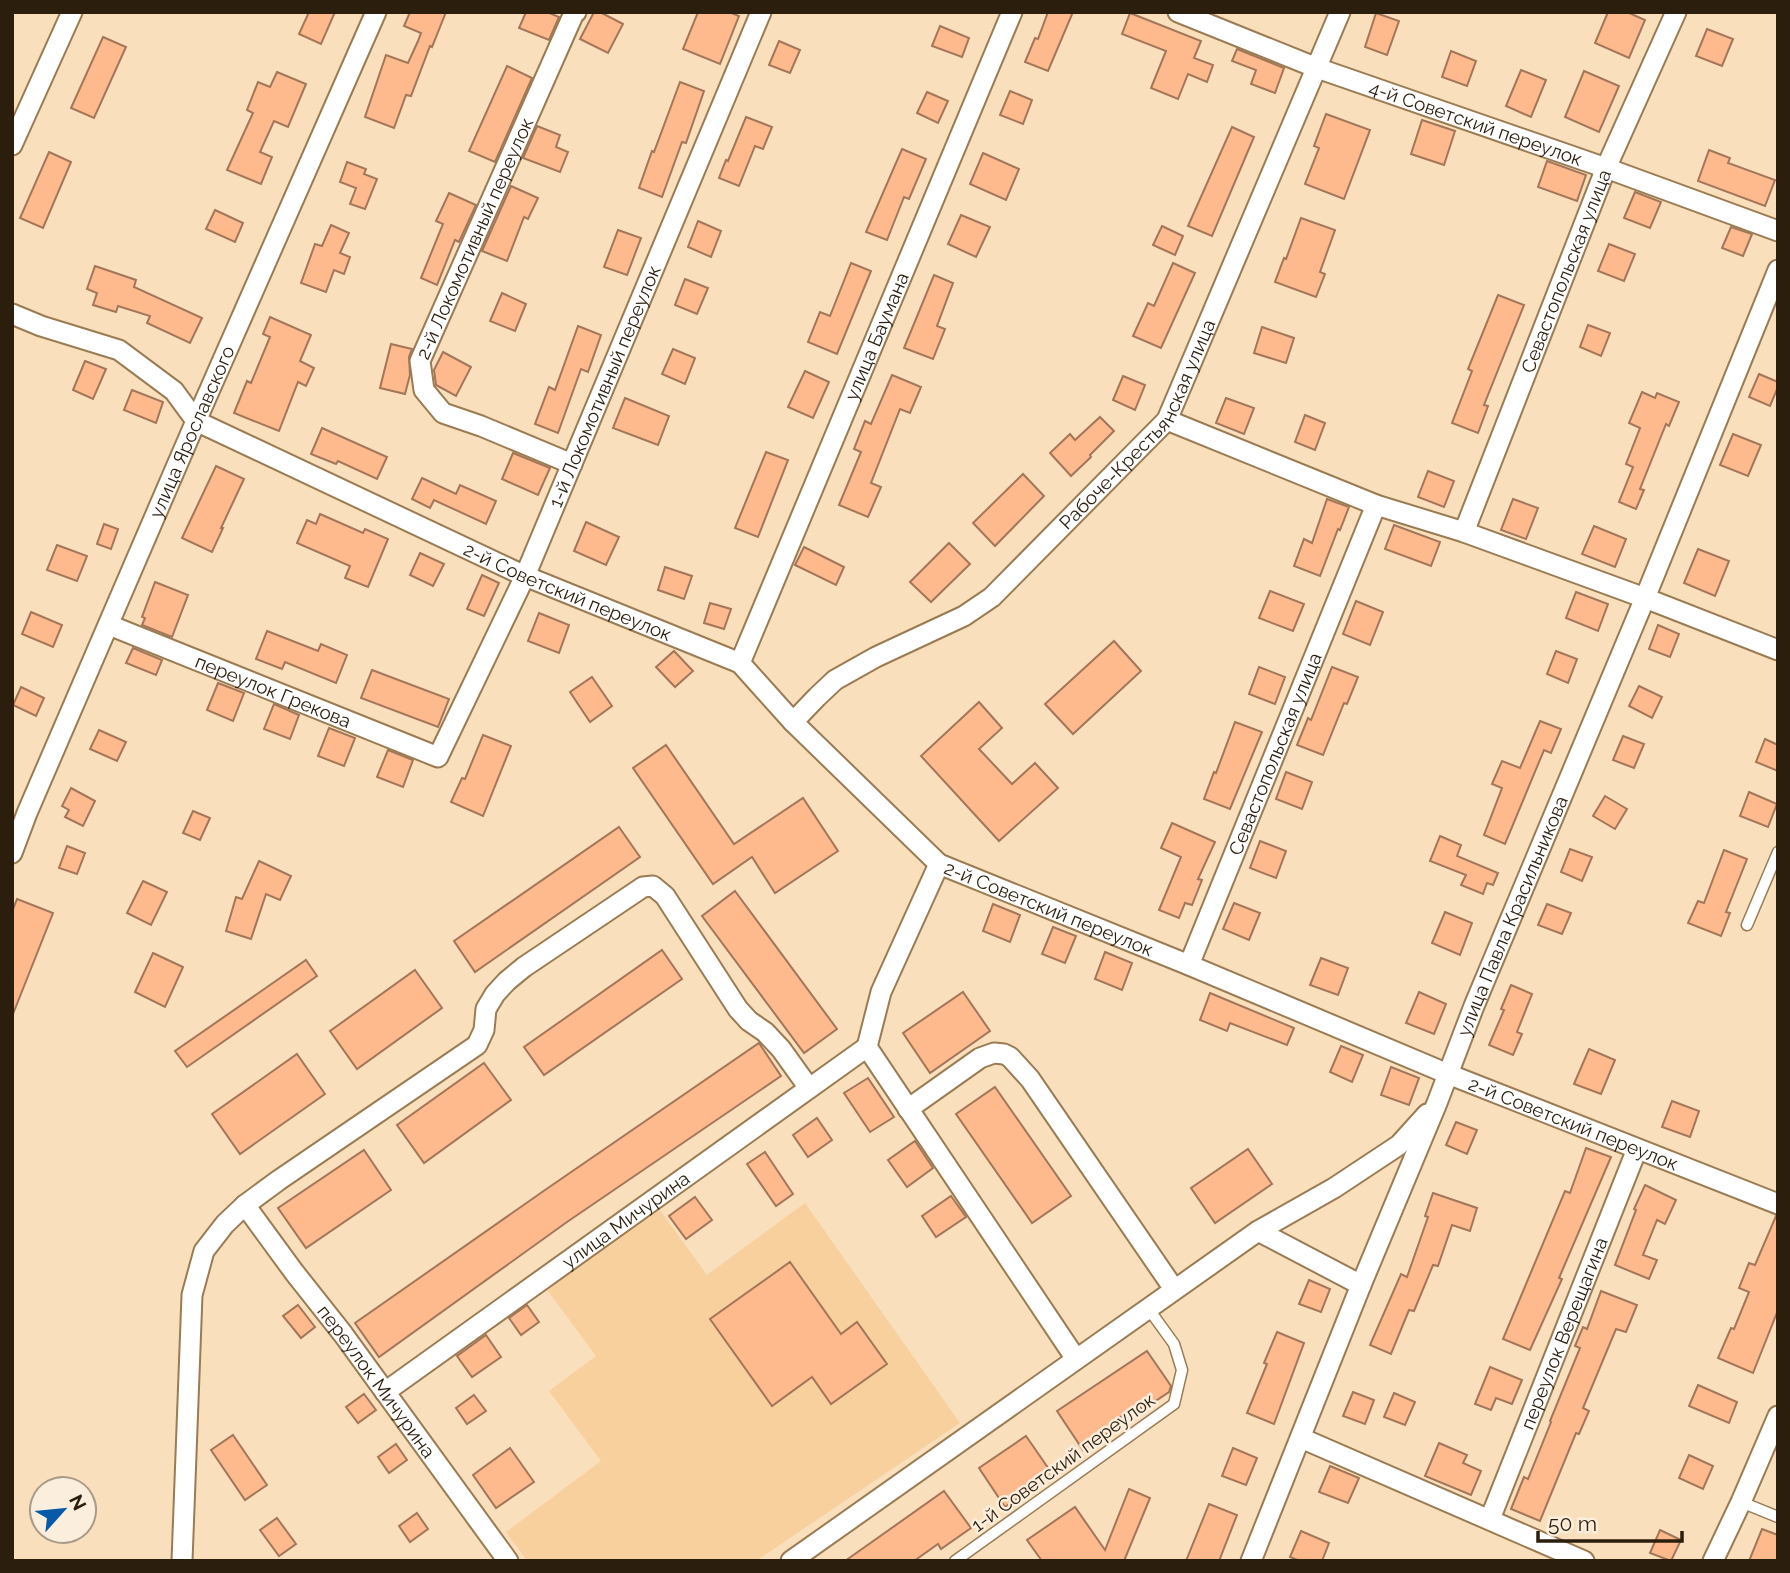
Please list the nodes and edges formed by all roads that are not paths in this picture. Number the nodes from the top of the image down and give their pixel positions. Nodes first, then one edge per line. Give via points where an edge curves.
1 (72, 12) edge
2 (376, 12) edge
3 (576, 12) edge
4 (761, 12) edge
5 (1012, 12) edge
6 (1178, 12) edge
7 (1340, 12) edge
8 (1676, 12) edge
9 (1317, 68) junction
10 (12, 145) edge
11 (1606, 169) junction
12 (1778, 230) edge
13 (1778, 270) edge
14 (12, 314) edge
15 (1167, 420) junction
16 (196, 421) junction
17 (572, 464) junction
18 (1376, 505) junction
19 (1464, 532) junction
20 (525, 576) junction
21 (1645, 598) junction
22 (109, 625) junction
23 (1778, 650) edge
24 (740, 663) junction
25 (793, 722) junction
26 (438, 757) joint
27 (1778, 852) edge
28 (12, 853) edge
29 (939, 864) junction
30 (1747, 925) dead end
31 (1189, 965) junction
32 (867, 1048) junction
33 (1448, 1073) junction
34 (809, 1088) junction
35 (1437, 1103) junction
36 (908, 1109) junction
37 (1637, 1149) junction
38 (1778, 1204) edge
39 (245, 1205) junction
40 (1258, 1231) junction
41 (1362, 1285) junction
42 (1174, 1289) junction
43 (1148, 1308) junction
44 (1076, 1359) junction
45 (385, 1392) junction
46 (1778, 1416) edge
47 (1301, 1438) junction
48 (1741, 1502) junction
49 (1778, 1517) edge
50 (1490, 1519) junction
51 (181, 1561) edge
52 (508, 1561) edge
53 (791, 1561) edge
54 (954, 1561) edge
55 (1251, 1561) edge
56 (1584, 1561) edge
57 (1713, 1561) edge

1 - 10 street
2 - 16 street, улица Ярославского
3 - 17 street, 2-й Локомотивный переулок via 420,361 424,390 443,413
4 - 17 street, 1-й Локомотивный переулок
5 - 24 street, улица Баумана
6 - 9 street, 4-й Советский переулок
7 - 9 street, Рабоче-Крестьянская улица
8 - 11 street, Севастопольская улица
9 - 11 street, 4-й Советский переулок
9 - 15 street, Рабоче-Крестьянская улица
11 - 12 street, 4-й Советский переулок
11 - 19 street, Севастопольская улица
13 - 21 street, улица Павла Красильникова
14 - 16 street via 119,350 174,391
15 - 18 street
15 - 25 street, Рабоче-Крестьянская улица via 992,597 964,616 835,680
16 - 20 street, 2-й Советский переулок
16 - 22 street, улица Ярославского
17 - 20 street, 1-й Локомотивный переулок
18 - 19 street
18 - 31 street, Севастопольская улица
19 - 21 street
20 - 24 street, 2-й Советский переулок
20 - 26 street, 1-й Локомотивный переулок
21 - 23 street
21 - 33 street, улица Павла Красильникова
22 - 26 street, переулок Грекова
22 - 28 street, улица Ярославского
24 - 25 street, 2-й Советский переулок
25 - 29 street, 2-й Советский переулок
27 - 30 lane
29 - 31 street, 2-й Советский переулок
29 - 32 street via 881,992
31 - 33 street, 2-й Советский переулок
32 - 34 street, улица Мичурина
32 - 36 street
33 - 35 street, улица Павла Красильникова
33 - 37 street, 2-й Советский переулок
34 - 39 street via 781,1049 738,1009 665,896 653,886 643,887 507,981 486,1009 477,1045
34 - 45 street, улица Мичурина
35 - 40 street via 1399,1145
35 - 41 street, улица Павла Красильникова
36 - 42 street via 980,1058 994,1053 1010,1056
36 - 44 street
37 - 38 street, 2-й Советский переулок
37 - 50 street, переулок Верещагина
39 - 45 street, переулок Мичурина
39 - 51 street via 204,1251 192,1295
40 - 41 street
40 - 42 street
41 - 47 street, улица Павла Красильникова
42 - 43 street
43 - 44 street
43 - 54 lane, 1-й Советский переулок via 1174,1344 1182,1370 1174,1404
44 - 53 street
45 - 52 street, переулок Мичурина
46 - 48 street
47 - 50 street
47 - 55 street, улица Павла Красильникова
48 - 49 lane
48 - 57 street
50 - 56 street

